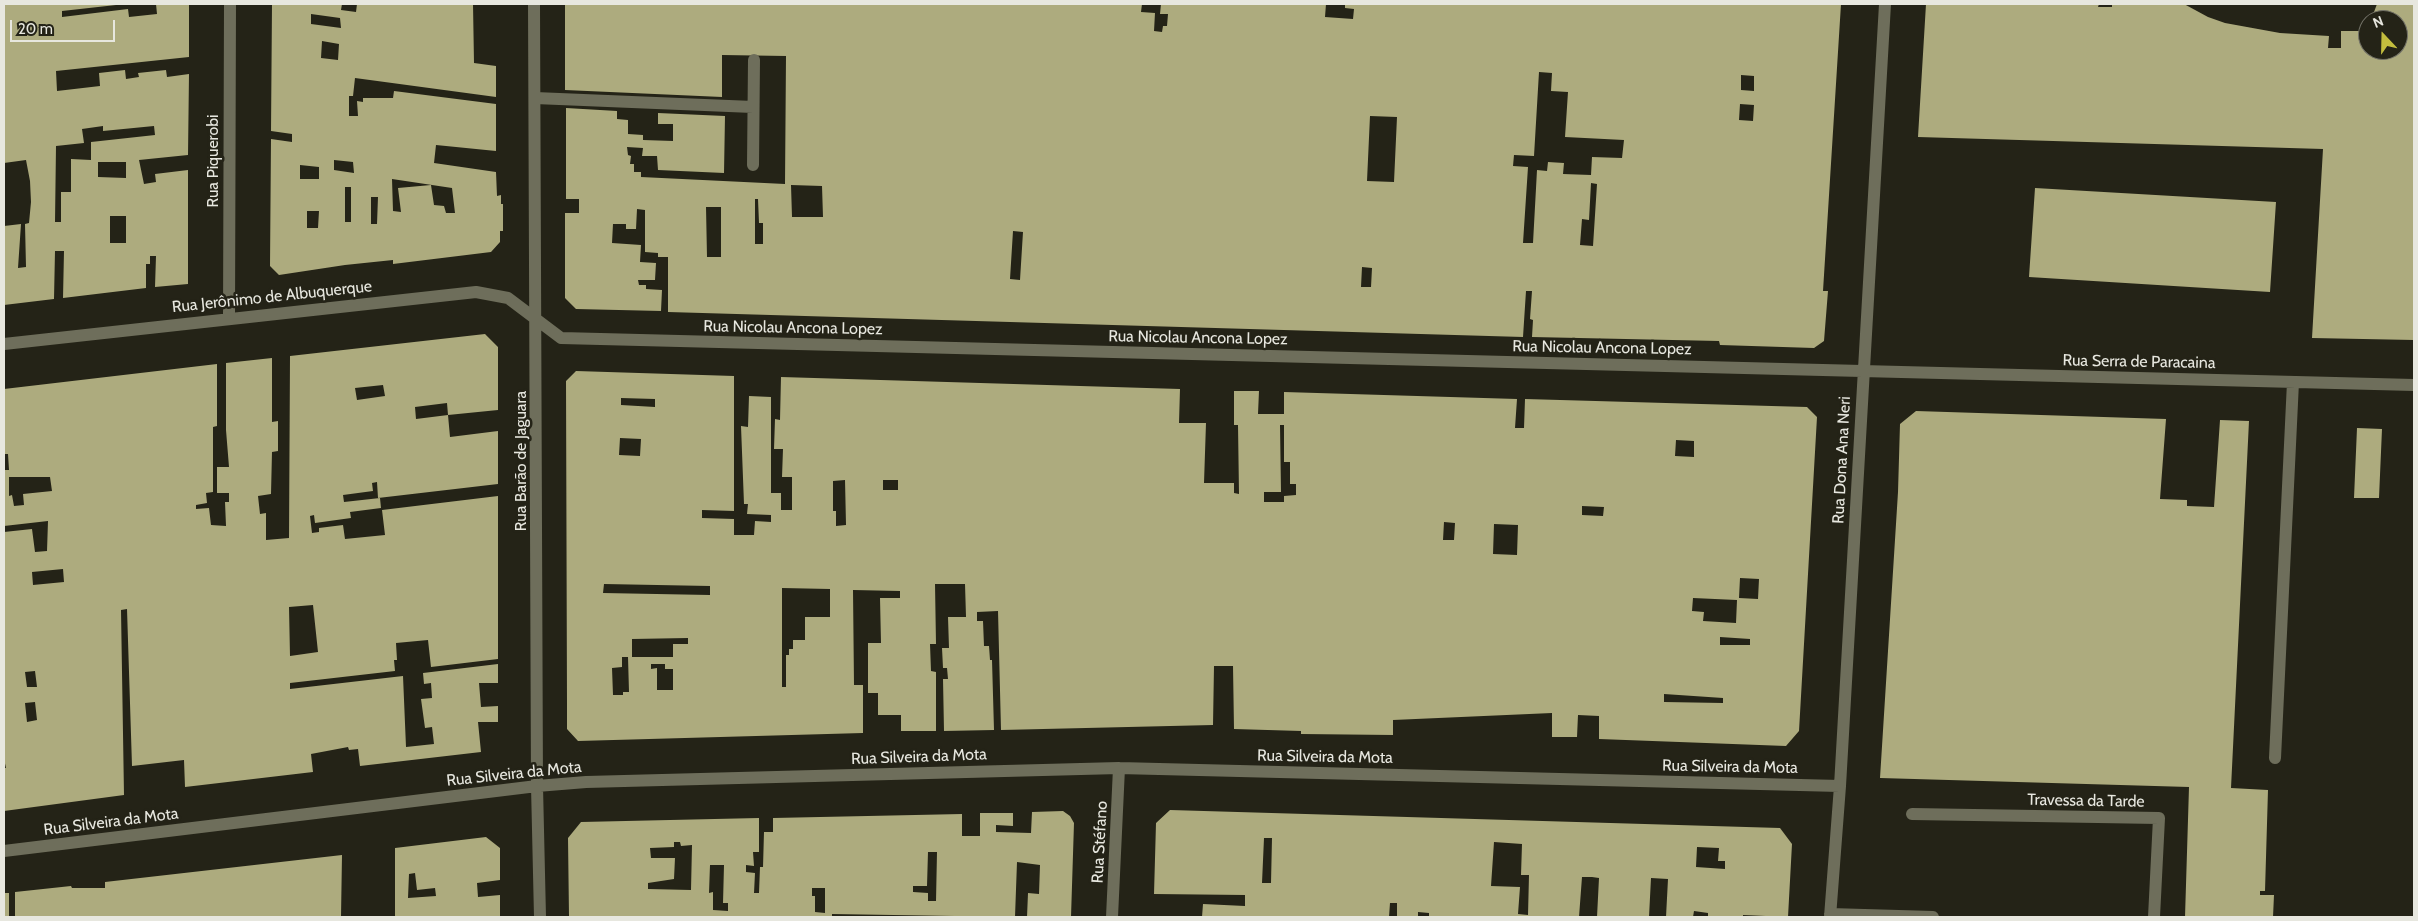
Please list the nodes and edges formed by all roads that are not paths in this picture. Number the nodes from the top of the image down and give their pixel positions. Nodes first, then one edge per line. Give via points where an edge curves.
1 (230, 4) edge
2 (534, 4) edge
3 (1885, 4) edge
4 (754, 60) dead end
5 (535, 98) junction
6 (753, 107) junction
7 (752, 165) dead end
8 (229, 318) junction
9 (537, 320) junction
10 (4, 344) edge
11 (1863, 371) junction
12 (2293, 382) junction
13 (2414, 385) edge
14 (2275, 758) dead end
15 (1119, 768) junction
16 (538, 786) junction
17 (1840, 786) junction
18 (1912, 814) dead end
19 (4, 851) edge
20 (1830, 916) edge
21 (540, 917) edge
22 (1112, 917) edge
23 (1932, 917) edge
24 (2154, 917) edge

1 - 8 street, Rua Piquerobi
2 - 5 street, Rua Barão de Jaguara
3 - 11 street, Rua Dona Ana Neri
4 - 6 street
5 - 6 street
5 - 9 street, Rua Barão de Jaguara
6 - 7 street
8 - 9 street, Rua Jerônimo de Albuquerque via 476,292 508,298
8 - 10 street, Rua Jerônimo de Albuquerque
9 - 11 street, Rua Nicolau Ancona Lopez via 561,338
9 - 16 street, Rua Barão de Jaguara
11 - 12 street, Rua Serra de Paracaina
11 - 17 street, Rua Dona Ana Neri
12 - 13 street, Rua Serra de Paracaina
12 - 14 street
15 - 16 street, Rua Silveira da Mota via 586,782
15 - 17 street, Rua Silveira da Mota
15 - 22 street, Rua Stéfano
16 - 19 street, Rua Silveira da Mota
16 - 21 street, Rua Barão de Jaguara
17 - 20 street, Rua Dona Ana Neri
18 - 24 street, Travessa da Tarde via 2159,818
20 - 23 street

